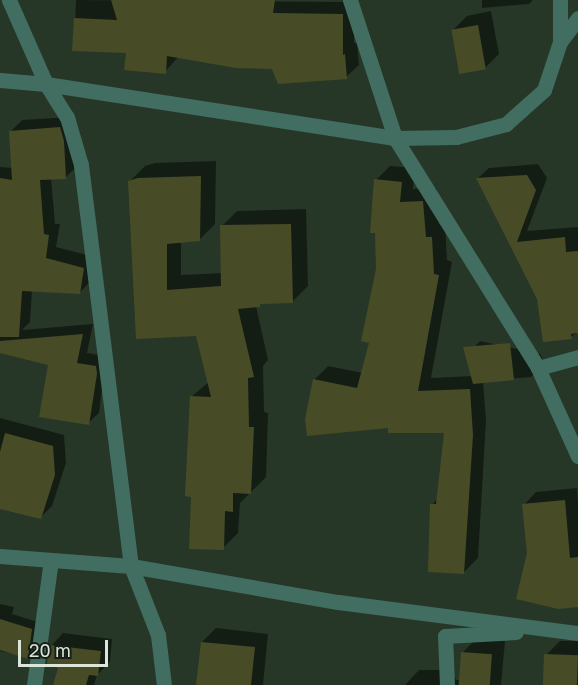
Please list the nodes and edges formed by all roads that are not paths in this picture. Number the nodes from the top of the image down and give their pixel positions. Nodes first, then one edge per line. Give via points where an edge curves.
1 (9, 0) edge
2 (350, 0) edge
3 (560, 0) edge
4 (578, 18) edge
5 (560, 42) junction
6 (0, 81) edge
7 (46, 84) junction
8 (395, 138) junction
9 (578, 357) edge
10 (538, 368) junction
11 (578, 456) edge
12 (0, 556) edge
13 (51, 560) junction
14 (131, 566) junction
15 (552, 630) junction
16 (578, 633) edge
17 (34, 685) edge
18 (164, 685) edge
19 (447, 685) edge

1 - 7 street
2 - 8 street
3 - 5 street
4 - 5 street
5 - 8 street via 544,90 506,124 456,137
6 - 7 street
7 - 8 street
7 - 14 street via 67,117 81,165
8 - 10 street
9 - 10 street
10 - 11 street
12 - 13 street
13 - 14 street
13 - 17 street
14 - 15 street via 338,602
14 - 18 street via 158,635
15 - 16 street
15 - 19 street via 446,636

